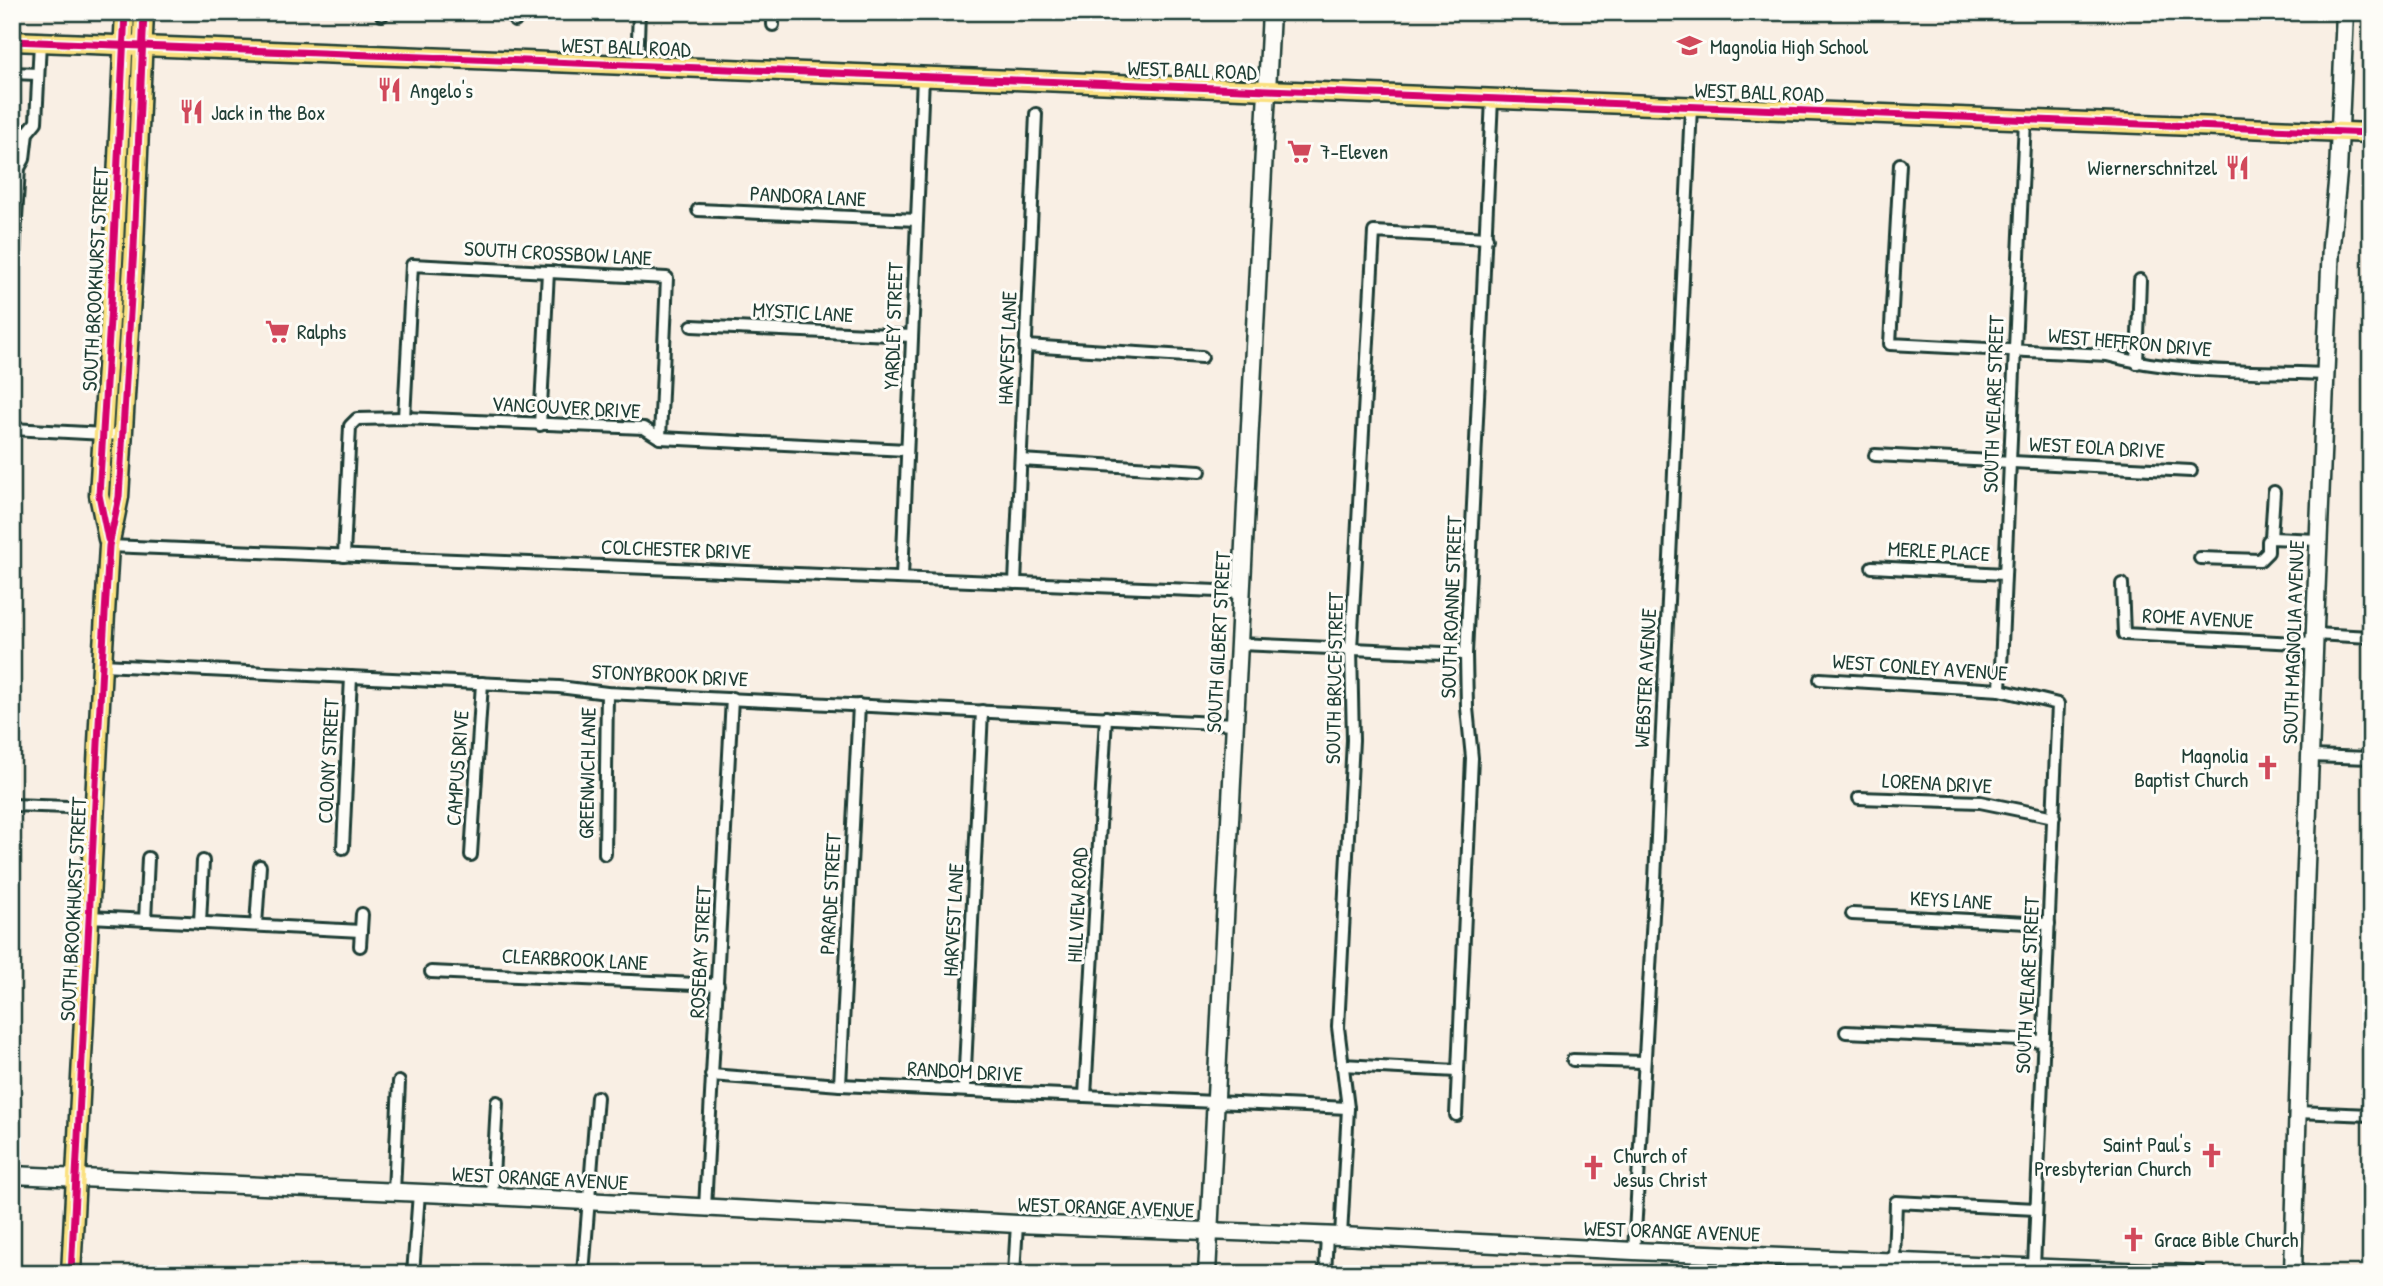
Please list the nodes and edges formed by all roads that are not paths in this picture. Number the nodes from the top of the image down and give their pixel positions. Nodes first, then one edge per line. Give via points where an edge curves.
1 (125, 12) edge
2 (144, 12) edge
3 (639, 12) edge
4 (773, 12) edge
5 (1271, 12) edge
6 (2345, 12) edge
7 (773, 25) dead end
8 (12, 41) edge
9 (40, 42) junction
10 (123, 45) junction
11 (143, 46) junction
12 (637, 65) junction
13 (12, 73) edge
14 (38, 74) junction
15 (923, 77) junction
16 (1267, 90) junction
17 (1492, 99) junction
18 (1691, 107) junction
19 (1035, 114) dead end
20 (2025, 120) junction
21 (2340, 132) junction
22 (2371, 133) edge
23 (1900, 164) dead end
24 (698, 210) dead end
25 (917, 220) junction
26 (14, 233) edge
27 (1487, 238) junction
28 (548, 272) junction
29 (2140, 280) dead end
30 (12, 286) edge
31 (692, 326) dead end
32 (912, 336) junction
33 (1026, 346) junction
34 (2015, 352) junction
35 (1202, 357) dead end
36 (2137, 363) junction
37 (2325, 373) junction
38 (404, 418) junction
39 (540, 425) junction
40 (12, 429) edge
41 (104, 433) junction
42 (122, 435) junction
43 (660, 438) junction
44 (907, 450) junction
45 (1875, 455) dead end
46 (1021, 460) junction
47 (2010, 462) junction
48 (1200, 471) dead end
49 (2191, 471) dead end
50 (2274, 492) dead end
51 (2271, 538) junction
52 (2318, 540) junction
53 (109, 546) junction
54 (344, 556) junction
55 (2200, 558) dead end
56 (1872, 567) dead end
57 (2005, 574) junction
58 (902, 577) junction
59 (1015, 583) junction
60 (2122, 584) dead end
61 (1242, 592) junction
62 (2371, 637) edge
63 (2313, 639) junction
64 (1239, 643) junction
65 (1351, 649) junction
66 (1466, 654) junction
67 (102, 665) junction
68 (351, 677) junction
69 (1819, 679) dead end
70 (482, 683) junction
71 (2000, 690) junction
72 (607, 693) junction
73 (732, 698) junction
74 (2058, 704) joint
75 (859, 705) junction
76 (982, 711) junction
77 (1106, 718) junction
78 (1235, 724) junction
79 (2309, 756) junction
80 (2371, 758) edge
81 (1859, 798) dead end
82 (12, 805) edge
83 (96, 808) junction
84 (2054, 817) junction
85 (343, 848) dead end
86 (605, 854) dead end
87 (471, 855) dead end
88 (148, 858) dead end
89 (203, 861) dead end
90 (260, 866) dead end
91 (362, 914) dead end
92 (1852, 914) dead end
93 (90, 917) junction
94 (145, 920) junction
95 (200, 923) junction
96 (2049, 924) junction
97 (257, 926) junction
98 (361, 931) junction
99 (360, 946) dead end
100 (431, 972) dead end
101 (718, 985) junction
102 (1846, 1031) dead end
103 (2044, 1041) junction
104 (1573, 1060) dead end
105 (1644, 1062) junction
106 (1342, 1065) junction
107 (1457, 1071) junction
108 (711, 1075) junction
109 (399, 1082) dead end
110 (840, 1085) junction
111 (964, 1090) junction
112 (1086, 1096) junction
113 (597, 1097) dead end
114 (1216, 1101) junction
115 (497, 1102) dead end
116 (1348, 1108) junction
117 (2297, 1112) junction
118 (1456, 1115) dead end
119 (2371, 1115) edge
120 (12, 1175) edge
121 (75, 1178) junction
122 (394, 1192) junction
123 (419, 1193) junction
124 (492, 1196) junction
125 (588, 1201) junction
126 (705, 1208) junction
127 (2036, 1209) junction
128 (1017, 1224) junction
129 (1210, 1232) junction
130 (1334, 1236) junction
131 (1634, 1251) junction
132 (1725, 1254) junction
133 (1894, 1260) junction
134 (1830, 1266) edge
135 (2034, 1267) junction
136 (1971, 1269) edge
137 (2164, 1273) edge
138 (71, 1274) edge
139 (413, 1274) edge
140 (583, 1274) edge
141 (1014, 1274) edge
142 (1207, 1274) edge
143 (1325, 1274) edge
144 (1723, 1274) edge
145 (2198, 1274) edge
146 (2293, 1274) edge

1 - 10 main road, SOUTH BROOKHURST STREET
2 - 11 main road, SOUTH BROOKHURST STREET
3 - 12 street
4 - 7 street
5 - 16 street, SOUTH GILBERT STREET
6 - 21 street, SOUTH MAGNOLIA AVENUE
8 - 9 main road, WEST BALL ROAD
9 - 10 main road, WEST BALL ROAD
9 - 14 street
10 - 11 main road, WEST BALL ROAD
10 - 41 main road, SOUTH BROOKHURST STREET
11 - 12 main road, WEST BALL ROAD
11 - 42 main road, SOUTH BROOKHURST STREET
12 - 15 main road, WEST BALL ROAD
13 - 14 street
14 - 26 street via 36,122 27,133 19,168
15 - 16 main road, WEST BALL ROAD
15 - 25 street, YARDLEY STREET
16 - 17 main road, WEST BALL ROAD
16 - 61 street, SOUTH GILBERT STREET
17 - 18 main road, WEST BALL ROAD
17 - 27 street, SOUTH ROANNE STREET
18 - 20 main road, WEST BALL ROAD
18 - 105 street, WEBSTER AVENUE
19 - 33 street, HARVEST LANE
20 - 21 main road, WEST BALL ROAD
20 - 34 street, SOUTH VELARE STREET
21 - 22 main road, WEST BALL ROAD
21 - 37 street, SOUTH MAGNOLIA AVENUE
23 - 34 street, WEST HEFFRON DRIVE via 1890,344
24 - 25 street, PANDORA LANE
25 - 32 street, YARDLEY STREET
26 - 30 street
27 - 65 street, SOUTH BRUCE STREET via 1374,232
27 - 66 street, SOUTH ROANNE STREET
28 - 38 street, SOUTH CROSSBOW LANE via 412,265
28 - 39 street
28 - 43 street, SOUTH CROSSBOW LANE via 667,278
29 - 36 street
31 - 32 street, MYSTIC LANE
32 - 44 street, YARDLEY STREET
33 - 35 street
33 - 46 street, HARVEST LANE
34 - 36 street, WEST HEFFRON DRIVE via 2108,355
34 - 47 street, SOUTH VELARE STREET
36 - 37 street, WEST HEFFRON DRIVE
37 - 52 street, SOUTH MAGNOLIA AVENUE
38 - 39 street, VANCOUVER DRIVE
38 - 54 street, VANCOUVER DRIVE via 357,419 350,426
39 - 43 street, VANCOUVER DRIVE via 644,428
40 - 41 street
41 - 42 street
41 - 53 main road, SOUTH BROOKHURST STREET via 99,495
42 - 53 main road, SOUTH BROOKHURST STREET via 119,497
43 - 44 street, VANCOUVER DRIVE
44 - 58 street, YARDLEY STREET
45 - 47 street, WEST EOLA DRIVE
46 - 48 street
46 - 59 street, HARVEST LANE
47 - 49 street, WEST EOLA DRIVE
47 - 57 street, SOUTH VELARE STREET
50 - 51 street
51 - 52 street
51 - 55 street via 2268,552 2260,560
52 - 63 street, SOUTH MAGNOLIA AVENUE
53 - 54 street, COLCHESTER DRIVE
53 - 67 main road, SOUTH BROOKHURST STREET
54 - 58 street, COLCHESTER DRIVE
56 - 57 street, MERLE PLACE
57 - 71 street, SOUTH VELARE STREET
58 - 59 street, COLCHESTER DRIVE
59 - 61 street, COLCHESTER DRIVE
60 - 63 street, ROME AVENUE via 2124,634
61 - 64 street, SOUTH GILBERT STREET
62 - 63 street, ROME AVENUE
63 - 79 street, SOUTH MAGNOLIA AVENUE
64 - 65 street
64 - 78 street, SOUTH GILBERT STREET
65 - 66 street
65 - 106 street, SOUTH BRUCE STREET via 1353,740 1338,1027
66 - 107 street, SOUTH ROANNE STREET via 1472,758
67 - 68 street, STONYBROOK DRIVE
67 - 83 main road, SOUTH BROOKHURST STREET
68 - 70 street, STONYBROOK DRIVE
68 - 85 street, COLONY STREET
69 - 71 street, WEST CONLEY AVENUE
70 - 72 street, STONYBROOK DRIVE
70 - 87 street, CAMPUS DRIVE
71 - 74 street, WEST CONLEY AVENUE
72 - 73 street, STONYBROOK DRIVE
72 - 86 street, GREENWICH LANE
73 - 75 street, STONYBROOK DRIVE
73 - 101 street, ROSEBAY STREET
74 - 84 street, SOUTH VELARE STREET
75 - 76 street, STONYBROOK DRIVE
75 - 110 street, PARADE STREET
76 - 77 street, STONYBROOK DRIVE
76 - 111 street, HARVEST LANE
77 - 78 street, STONYBROOK DRIVE
77 - 112 street, HILLVIEW ROAD
78 - 114 street, SOUTH GILBERT STREET
79 - 80 street
79 - 117 street, SOUTH MAGNOLIA AVENUE
81 - 84 street, LORENA DRIVE via 1980,802
82 - 83 street
83 - 93 main road, SOUTH BROOKHURST STREET
84 - 96 street, SOUTH VELARE STREET
88 - 94 street
89 - 95 street
90 - 97 street
91 - 98 street
92 - 96 street, KEYS LANE
93 - 94 street
93 - 121 main road, SOUTH BROOKHURST STREET
94 - 95 street
95 - 97 street
96 - 103 street, SOUTH VELARE STREET
97 - 98 street
98 - 99 street
100 - 101 street, CLEARBROOK LANE
101 - 108 street, ROSEBAY STREET
102 - 103 street
103 - 127 street, SOUTH VELARE STREET
104 - 105 street
105 - 131 street, WEBSTER AVENUE
106 - 107 street
106 - 116 street, SOUTH BRUCE STREET
107 - 118 street, SOUTH ROANNE STREET
108 - 110 street, RANDOM DRIVE
108 - 126 street, ROSEBAY STREET
109 - 122 street
110 - 111 street, RANDOM DRIVE
111 - 112 street, RANDOM DRIVE
112 - 114 street, RANDOM DRIVE
113 - 125 street
114 - 116 street, RANDOM DRIVE
114 - 129 street, SOUTH GILBERT STREET
115 - 124 street
116 - 130 street, SOUTH BRUCE STREET
117 - 119 street
117 - 146 street, SOUTH MAGNOLIA AVENUE
120 - 121 street, WEST ORANGE AVENUE
121 - 122 street, WEST ORANGE AVENUE
121 - 138 main road, SOUTH BROOKHURST STREET
122 - 123 street, WEST ORANGE AVENUE
123 - 124 street, WEST ORANGE AVENUE
123 - 139 street
124 - 125 street, WEST ORANGE AVENUE
125 - 126 street, WEST ORANGE AVENUE
125 - 140 street
126 - 128 street, WEST ORANGE AVENUE
127 - 133 street via 1896,1202
127 - 135 street, SOUTH VELARE STREET
128 - 129 street, WEST ORANGE AVENUE
128 - 141 street
129 - 130 street, WEST ORANGE AVENUE
129 - 142 street, SOUTH GILBERT STREET
130 - 131 street, WEST ORANGE AVENUE
130 - 143 street, SOUTH BRUCE STREET
131 - 132 street, WEST ORANGE AVENUE
132 - 134 street, WEST ORANGE AVENUE
132 - 144 street
133 - 134 street, WEST ORANGE AVENUE
133 - 136 street, WEST ORANGE AVENUE
135 - 136 street, WEST ORANGE AVENUE
135 - 137 street, WEST ORANGE AVENUE
137 - 145 street, WEST ORANGE AVENUE

